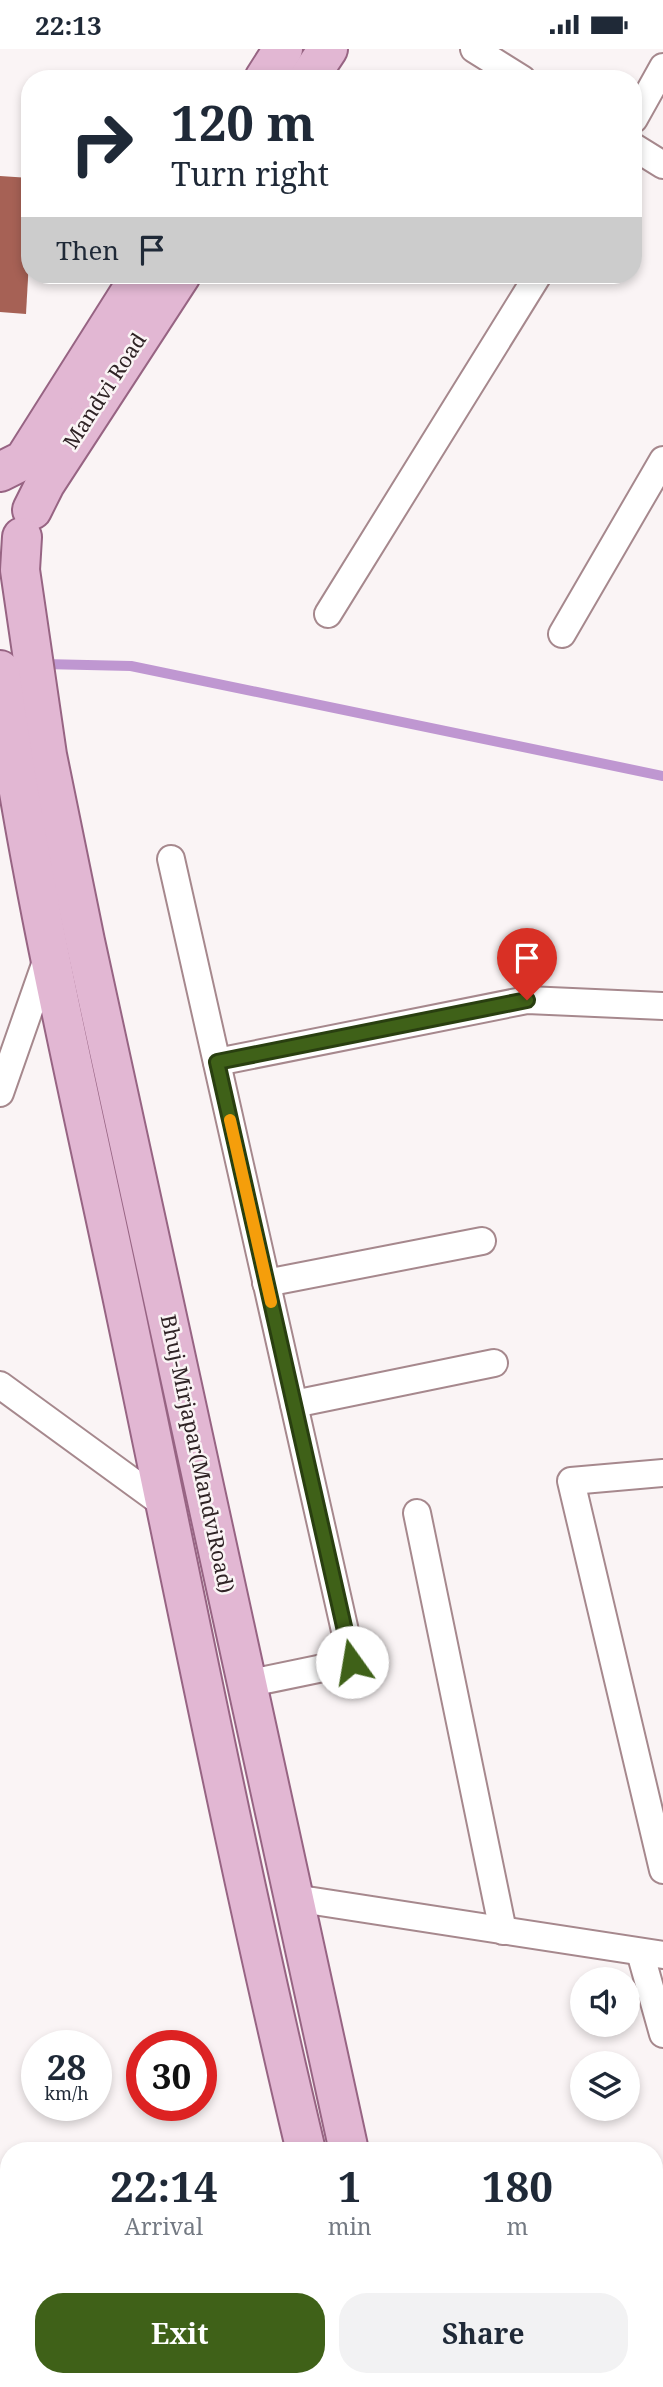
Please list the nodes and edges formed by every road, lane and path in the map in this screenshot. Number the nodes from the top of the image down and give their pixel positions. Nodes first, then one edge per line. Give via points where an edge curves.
1 (282, 49) edge
2 (328, 49) edge
3 (474, 49) edge
4 (663, 67) edge
5 (269, 70) edge
6 (314, 70) edge
7 (508, 70) edge
8 (642, 105) edge
9 (642, 152) edge
10 (663, 165) edge
11 (135, 284) edge
12 (175, 284) edge
13 (532, 284) edge
14 (663, 460) edge
15 (0, 472) edge
16 (18, 541) edge
17 (328, 614) dead end
18 (562, 634) dead end
19 (0, 670) edge
20 (30, 756) junction
21 (171, 859) dead end
22 (50, 951) junction
23 (663, 1006) edge
24 (217, 1062) junction
25 (0, 1093) edge
26 (482, 1241) dead end
27 (266, 1283) junction
28 (494, 1363) dead end
29 (0, 1385) edge
30 (294, 1403) junction
31 (663, 1473) edge
32 (166, 1506) junction
33 (417, 1513) dead end
34 (247, 1684) junction
35 (663, 1870) edge
36 (294, 1898) junction
37 (503, 1931) junction
38 (652, 1954) edge
39 (663, 2034) edge
40 (304, 2142) edge
41 (347, 2142) edge

1 - 5 main road
2 - 6 main road
3 - 7 street
4 - 8 street
9 - 10 street
11 - 15 main road, Mandvi Road via 24,460
12 - 16 main road, Mandvi Road via 45,484
13 - 17 street
14 - 18 street
15 - 16 main road via 12,476 29,495
16 - 20 main road
19 - 20 main road
20 - 22 main road, Bhuj-Mirjapar(MandviRoad)
20 - 34 main road, Bhuj-Mirjapar(MandviRoad) via 85,941
21 - 24 street
22 - 25 street
22 - 32 main road, Bhuj-Mirjapar(MandviRoad)
23 - 24 street via 527,1000
24 - 27 street
26 - 27 street
27 - 30 street
28 - 30 street
29 - 32 street
30 - 34 street via 352,1662
31 - 35 street via 571,1481
32 - 40 main road, Bhuj-Mirjapar(MandviRoad)
33 - 37 street
34 - 36 main road, Bhuj-Mirjapar(MandviRoad)
36 - 37 street
36 - 41 main road, Bhuj-Mirjapar(MandviRoad)
37 - 38 street
38 - 39 street

